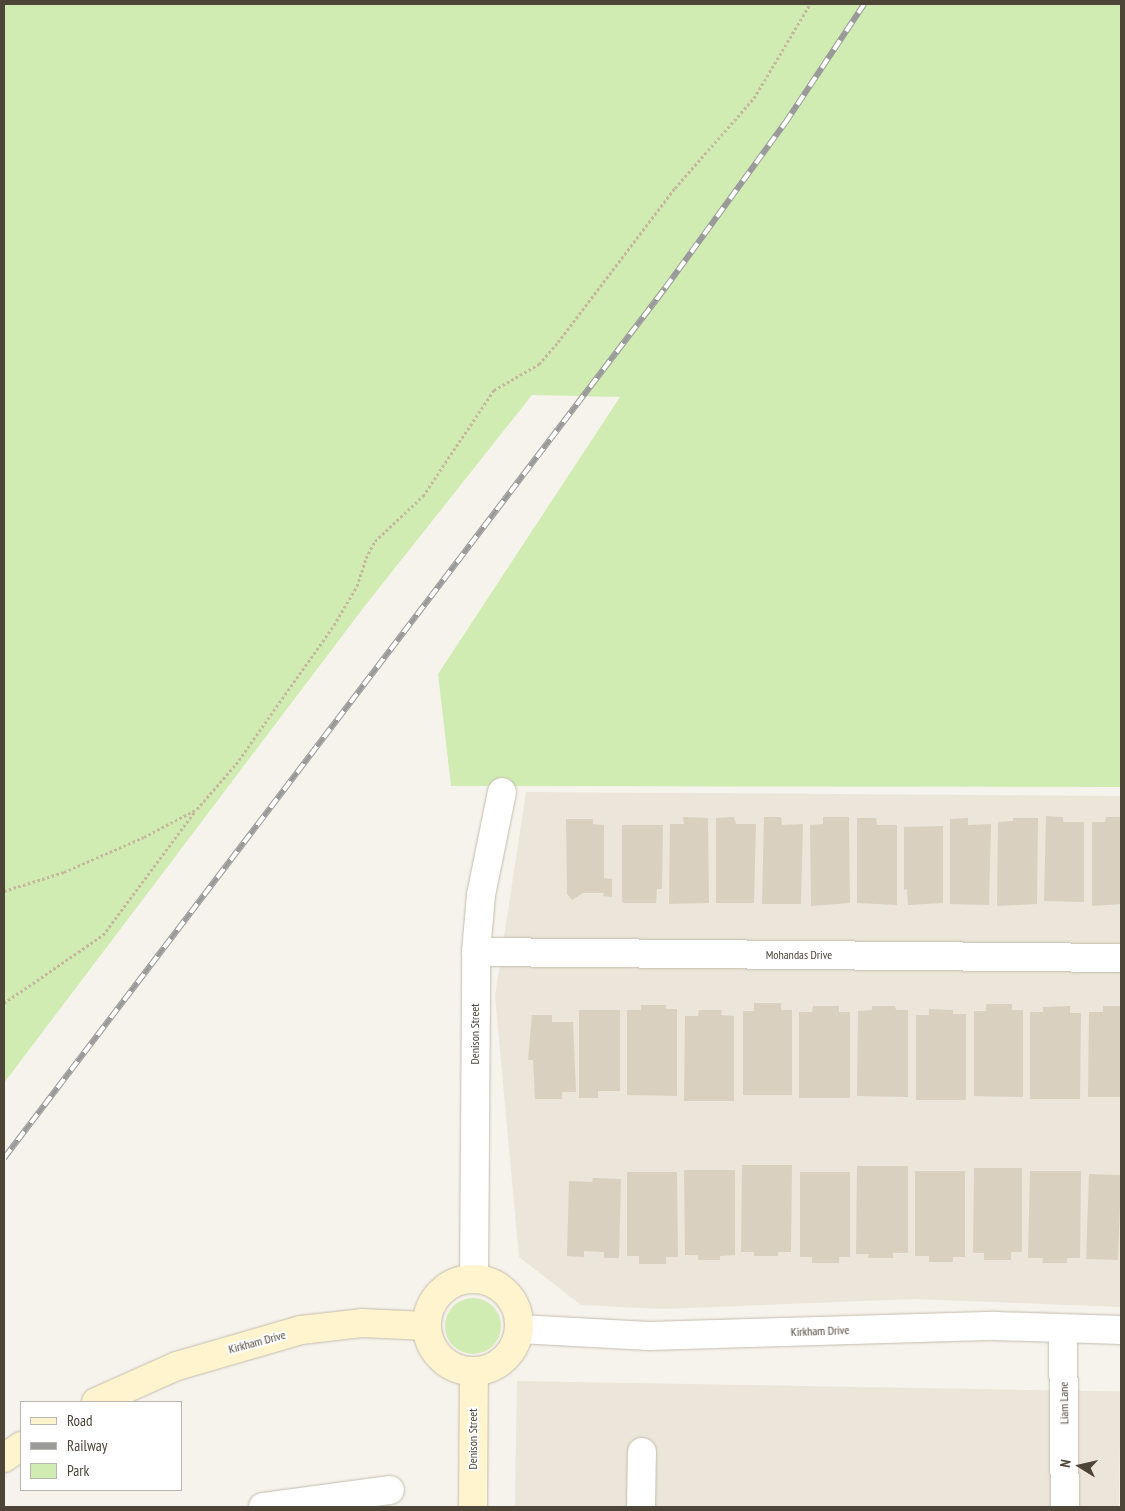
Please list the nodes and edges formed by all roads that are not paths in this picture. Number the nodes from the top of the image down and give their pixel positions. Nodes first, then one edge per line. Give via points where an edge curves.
1 (502, 792) dead end
2 (476, 952) junction
3 (1121, 958) edge
4 (474, 1279) junction
5 (426, 1326) junction
6 (519, 1329) junction
7 (1063, 1329) junction
8 (1121, 1330) edge
9 (474, 1371) junction
10 (98, 1401) edge
11 (20, 1447) edge
12 (642, 1452) dead end
13 (4, 1458) edge
14 (390, 1490) dead end
15 (291, 1505) edge
16 (263, 1507) edge
17 (473, 1507) edge
18 (641, 1507) edge
19 (1065, 1507) edge

1 - 2 street, Denison Street via 481,895
2 - 3 street, Mohandas Drive
2 - 4 street, Denison Street
4 - 5 street via 446,1287 428,1311
4 - 6 street via 489,1282 512,1300
5 - 9 street via 429,1341 448,1365
5 - 10 street, Kirkham Drive via 362,1323 301,1330 177,1366
6 - 7 street, Kirkham Drive via 649,1336 996,1326
6 - 9 street via 506,1358 493,1367
7 - 8 street, Kirkham Drive
7 - 19 street, Liam Lane
9 - 17 street, Denison Street
11 - 13 street
12 - 18 street
14 - 15 street
15 - 16 street

